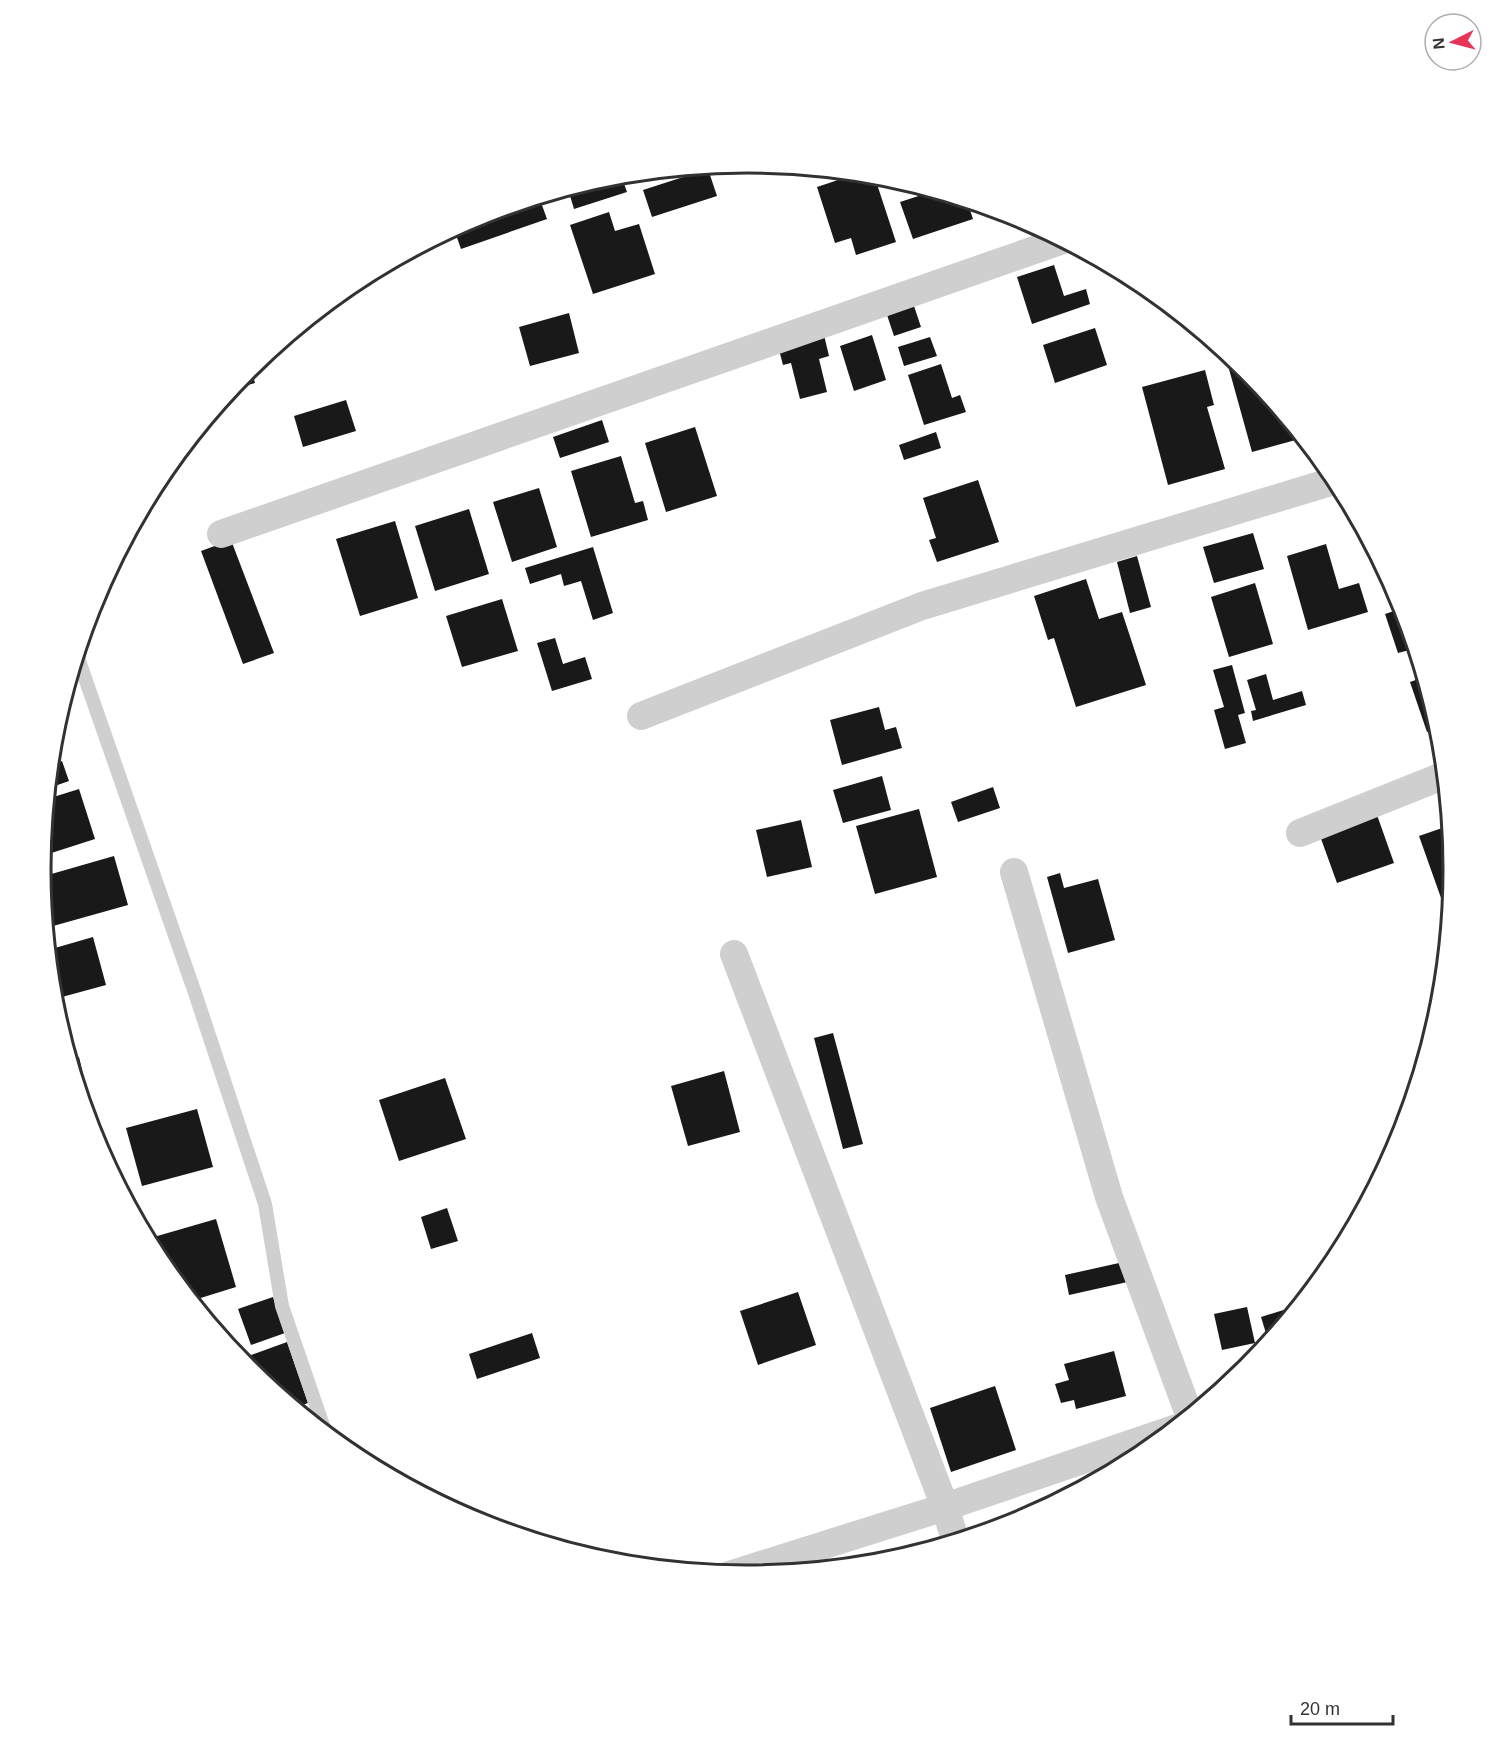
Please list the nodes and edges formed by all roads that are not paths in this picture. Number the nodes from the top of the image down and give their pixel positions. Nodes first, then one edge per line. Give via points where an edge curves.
1 (1053, 244) edge
2 (1327, 483) edge
3 (221, 534) dead end
4 (81, 668) edge
5 (641, 716) dead end
6 (1438, 779) edge
7 (1300, 832) dead end
8 (1014, 872) dead end
9 (734, 954) dead end
10 (1187, 1409) edge
11 (321, 1421) edge
12 (1151, 1437) edge
13 (945, 1507) junction
14 (954, 1534) edge
15 (758, 1566) edge

1 - 3 street
2 - 5 street via 922,606
4 - 11 lane via 265,1204 282,1306
6 - 7 street
8 - 10 street via 1109,1197
9 - 13 street
12 - 13 street
13 - 14 street
13 - 15 street

